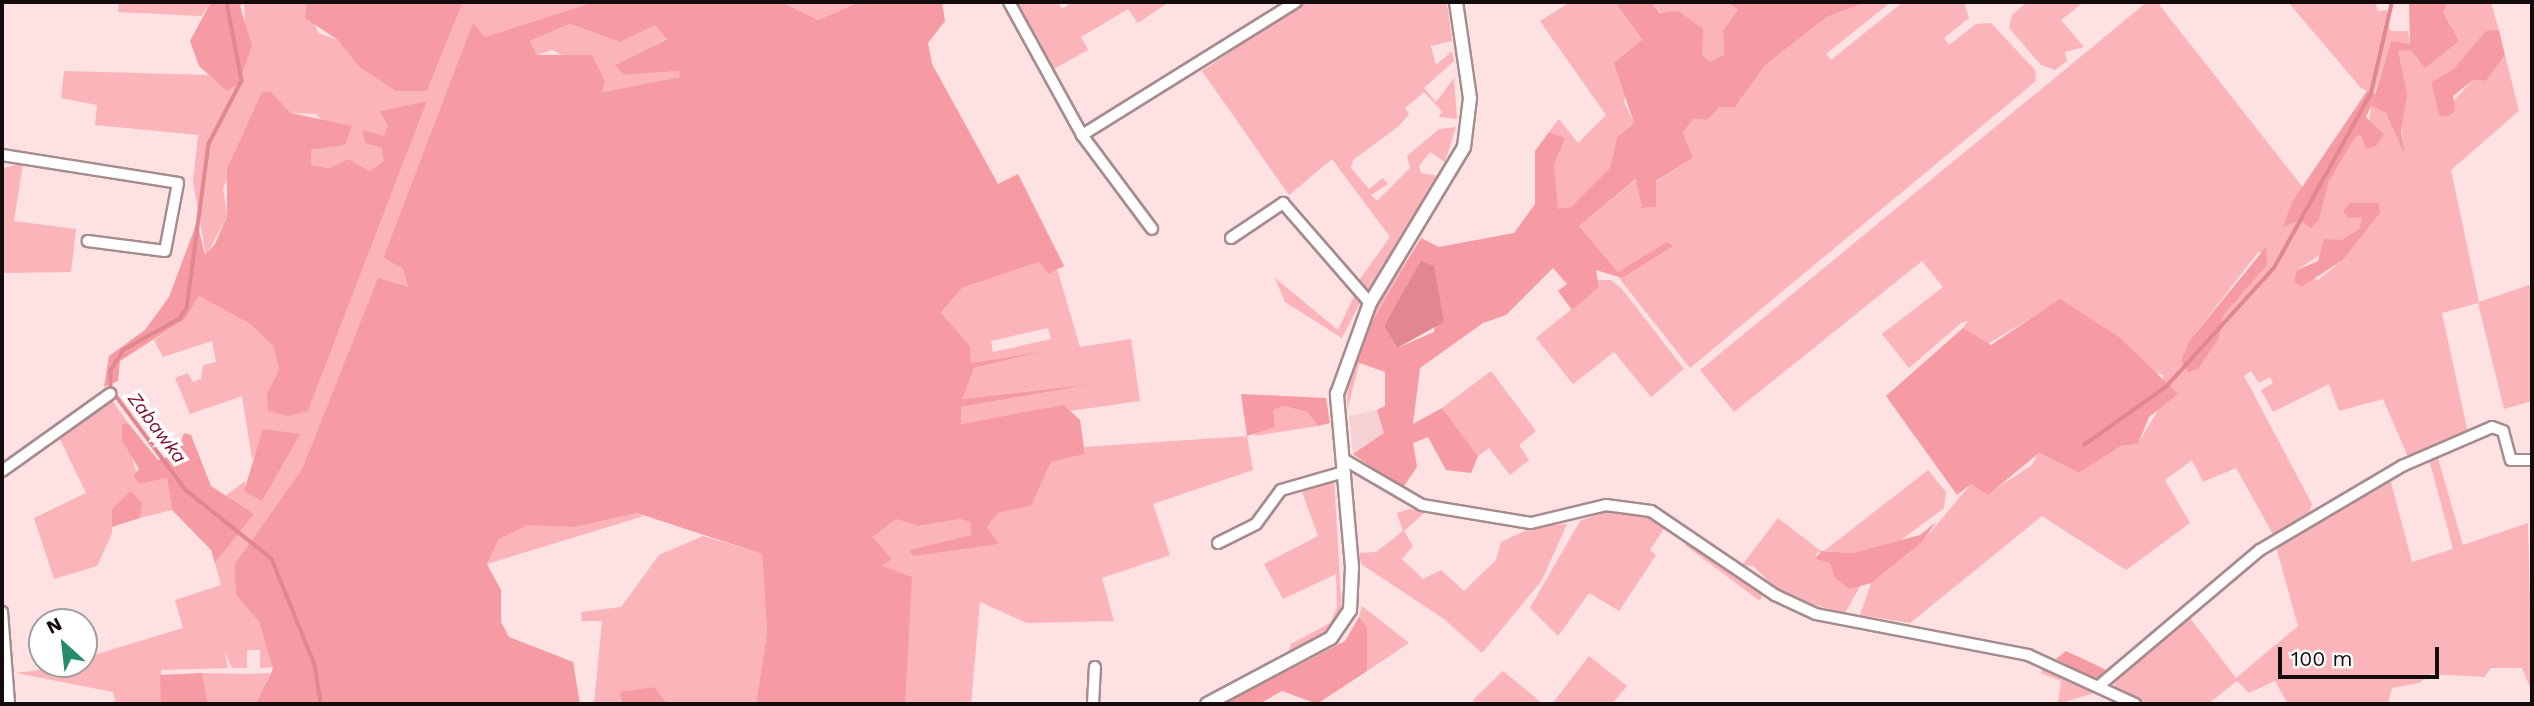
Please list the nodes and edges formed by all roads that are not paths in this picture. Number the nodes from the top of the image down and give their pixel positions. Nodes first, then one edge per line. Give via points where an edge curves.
1 (1009, 2) edge
2 (1296, 2) edge
3 (1456, 2) edge
4 (1082, 135) junction
5 (2, 155) edge
6 (1152, 229) dead end
7 (1231, 238) dead end
8 (88, 241) dead end
9 (1370, 303) junction
10 (110, 394) dead end
11 (2532, 460) edge
12 (1343, 466) junction
13 (2, 471) edge
14 (1218, 543) dead end
15 (2, 612) edge
16 (1094, 667) dead end
17 (5, 683) edge
18 (2100, 685) junction
19 (9, 704) edge
20 (1093, 704) edge
21 (1207, 704) edge
22 (2135, 704) edge

1 - 4 street
2 - 4 street
3 - 9 street via 1470,99 1464,147
4 - 6 street
5 - 8 street via 178,183 165,251
7 - 9 street via 1283,203
9 - 12 street via 1337,394
10 - 13 street
11 - 18 street via 2511,460 2503,431 2492,427 2402,466 2260,550
12 - 14 street via 1281,490 1256,524
12 - 18 street via 1422,505 1531,523 1606,505 1651,511 1775,595 1815,614 2028,656
12 - 21 street via 1352,567 1342,626
15 - 17 street
16 - 20 street
17 - 19 street
18 - 22 street

